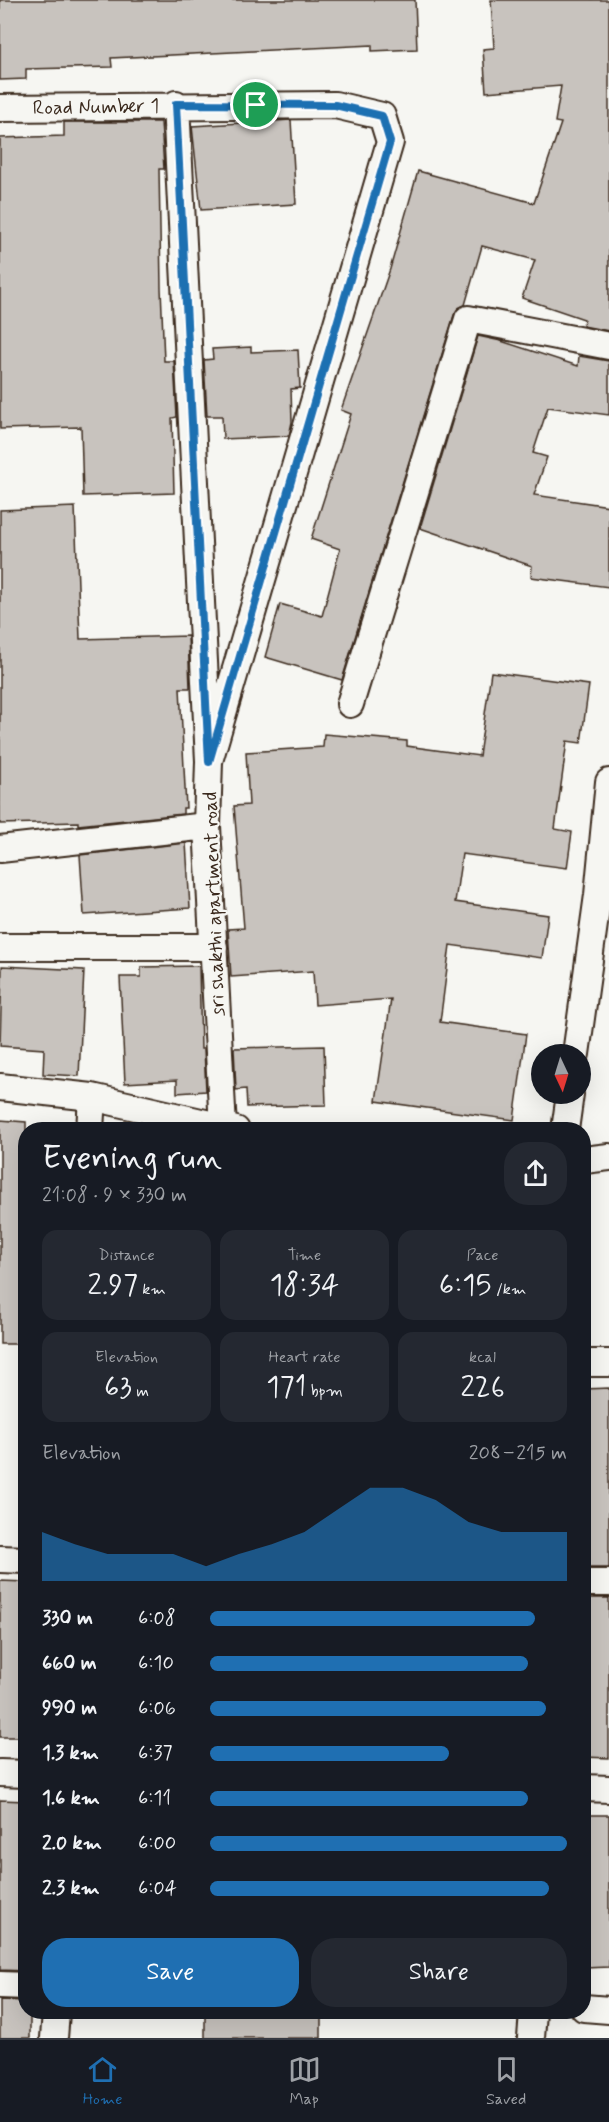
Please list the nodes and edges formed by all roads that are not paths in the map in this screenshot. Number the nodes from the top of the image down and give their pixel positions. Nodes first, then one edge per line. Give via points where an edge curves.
1 (176, 104) junction
2 (0, 108) edge
3 (609, 345) edge
4 (350, 704) dead end
5 (209, 762) junction
6 (609, 782) edge
7 (207, 826) junction
8 (0, 849) edge
9 (214, 946) junction
10 (0, 947) edge
11 (577, 1044) edge
12 (0, 1087) edge
13 (92, 1097) junction
14 (569, 1104) edge
15 (90, 1122) edge
16 (200, 1122) edge
17 (229, 1122) edge
18 (567, 1122) edge
19 (609, 1157) edge
20 (591, 1159) edge
21 (591, 1363) edge
22 (609, 1363) edge
23 (0, 1559) edge
24 (18, 1560) edge
25 (591, 1583) edge
26 (609, 1583) edge
27 (0, 1773) edge
28 (18, 1774) edge
29 (591, 1788) edge
30 (609, 1789) edge
31 (0, 1985) edge
32 (18, 1986) edge
33 (591, 2009) edge
34 (609, 2010) edge
35 (55, 2019) edge
36 (532, 2019) edge
37 (54, 2038) edge
38 (531, 2038) edge

1 - 2 street, Road Number 1
1 - 5 street, sri shakthi apartment road
1 - 5 street, Road Number 1 via 335,105 382,116 390,142
3 - 4 street via 468,319
5 - 7 street, sri shakthi apartment road
6 - 11 street
7 - 8 street
7 - 9 street, sri shakthi apartment road
9 - 10 street
9 - 17 street, sri shakthi apartment road
12 - 13 street
13 - 15 street
13 - 16 street
14 - 18 street
19 - 20 street
21 - 22 street
23 - 24 street
25 - 26 street
27 - 28 street
29 - 30 street
31 - 32 street
33 - 34 street
35 - 37 street
36 - 38 street

